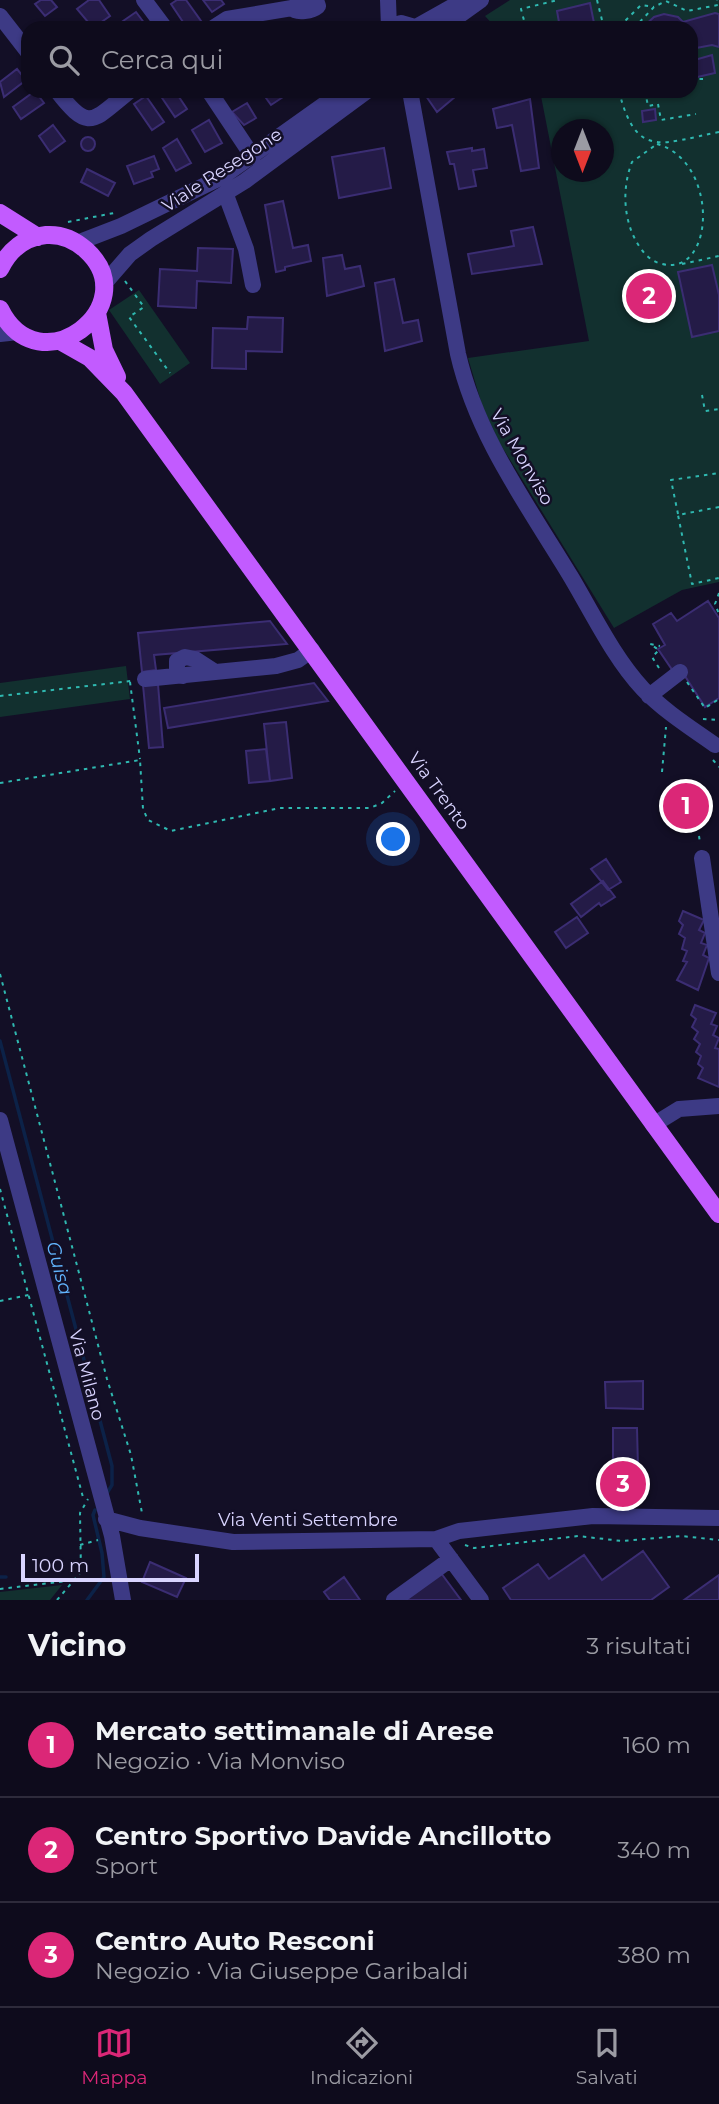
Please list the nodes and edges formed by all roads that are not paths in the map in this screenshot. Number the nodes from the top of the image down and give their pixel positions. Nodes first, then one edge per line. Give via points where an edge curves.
1 (144, 0) edge
2 (316, 0) edge
3 (388, 0) edge
4 (396, 0) edge
5 (464, 0) edge
6 (481, 0) edge
7 (299, 4) edge
8 (0, 16) edge
9 (160, 21) edge
10 (226, 21) edge
11 (400, 21) edge
12 (401, 21) edge
13 (417, 21) edge
14 (452, 21) edge
15 (21, 43) edge
16 (63, 98) edge
17 (121, 98) edge
18 (214, 98) edge
19 (334, 98) edge
20 (358, 98) edge
21 (409, 98) edge
22 (253, 157) junction
23 (226, 195) junction
24 (0, 213) edge
25 (38, 237) junction
26 (77, 243) junction
27 (1, 260) edge
28 (103, 285) junction
29 (253, 285) dead end
30 (0, 309) edge
31 (97, 313) junction
32 (18, 332) junction
33 (0, 334) edge
34 (60, 341) junction
35 (107, 368) junction
36 (312, 650) junction
37 (674, 676) road end
38 (137, 680) road end
39 (649, 695) junction
40 (714, 745) edge
41 (702, 858) dead end
42 (719, 973) edge
43 (719, 1106) edge
44 (0, 1120) edge
45 (653, 1125) junction
46 (719, 1214) edge
47 (719, 1518) edge
48 (106, 1519) junction
49 (436, 1539) junction
50 (451, 1559) junction
51 (123, 1600) edge
52 (394, 1600) edge
53 (481, 1600) edge

1 - 9 street
2 - 7 street via 318,6 313,9 299,11
3 - 11 street
4 - 12 street
5 - 13 street
6 - 14 street
7 - 10 street
8 - 15 street
16 - 17 street via 87,119
18 - 22 street
19 - 22 street, Viale Resegone
20 - 23 street, Viale Resegone
21 - 39 street, Via Monviso via 472,407 494,452 592,612
22 - 26 street, Viale Resegone via 175,201
23 - 28 street, Viale Resegone via 130,254
23 - 29 street
24 - 25 main road
25 - 26 main road
25 - 27 main road
26 - 28 main road via 95,260
28 - 31 main road
30 - 32 main road
31 - 34 main road via 81,332
31 - 35 main road
32 - 33 street
32 - 34 main road via 38,341
34 - 35 main road
35 - 36 main road, Via Trento
36 - 38 street via 292,663 212,670 185,657 177,661 177,671 183,676
36 - 45 main road, Via Trento
37 - 39 street
39 - 40 street, Via Monviso
41 - 42 street
43 - 45 street via 679,1109
44 - 48 street, Via Milano via 91,1499
45 - 46 main road, Via Trento
47 - 49 street, Via Venti Settembre via 593,1516 459,1531
48 - 49 street, Via Venti Settembre via 245,1542
48 - 51 street, Via Milano
49 - 50 street
50 - 52 street
50 - 53 street

